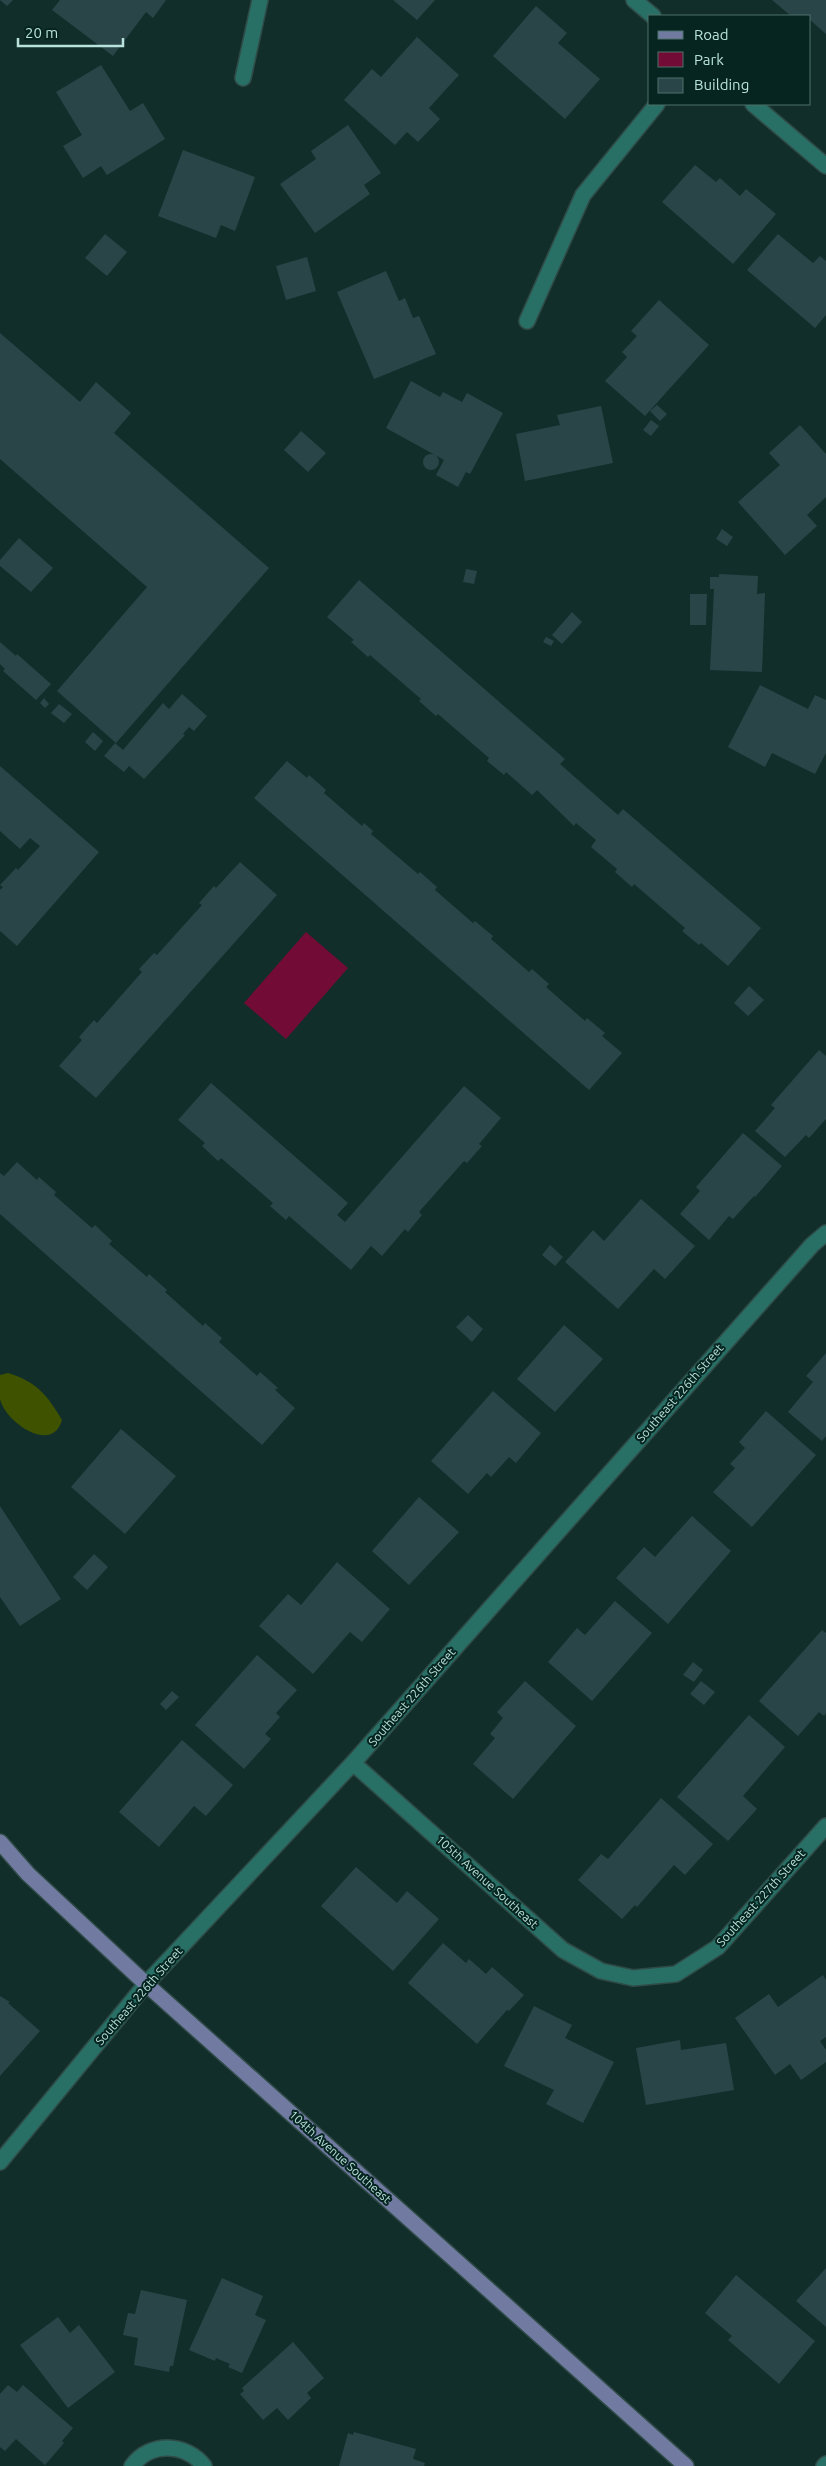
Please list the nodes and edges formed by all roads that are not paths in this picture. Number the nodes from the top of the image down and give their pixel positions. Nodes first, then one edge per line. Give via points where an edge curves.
1 (260, 0) edge
2 (634, 0) edge
3 (652, 15) edge
4 (243, 78) dead end
5 (656, 105) edge
6 (755, 105) edge
7 (826, 166) edge
8 (527, 321) dead end
9 (826, 1233) edge
10 (353, 1763) junction
11 (826, 1826) edge
12 (0, 1842) edge
13 (633, 1978) joint
14 (146, 1984) junction
15 (0, 2162) edge
16 (132, 2466) edge
17 (204, 2466) edge
18 (686, 2466) edge

1 - 4 street
2 - 3 street
5 - 8 street via 583,195
6 - 7 street
9 - 10 street, Southeast 226th Street via 812,1244
10 - 13 street, 105th Avenue Southeast via 564,1950 601,1971
10 - 14 street, Southeast 226th Street
11 - 13 street, Southeast 227th Street via 718,1947 676,1974
12 - 14 main road, 104th Avenue Southeast via 28,1874
14 - 15 street, Southeast 226th Street
14 - 18 main road, 104th Avenue Southeast
16 - 17 street via 148,2453 164,2447 183,2450 198,2458

